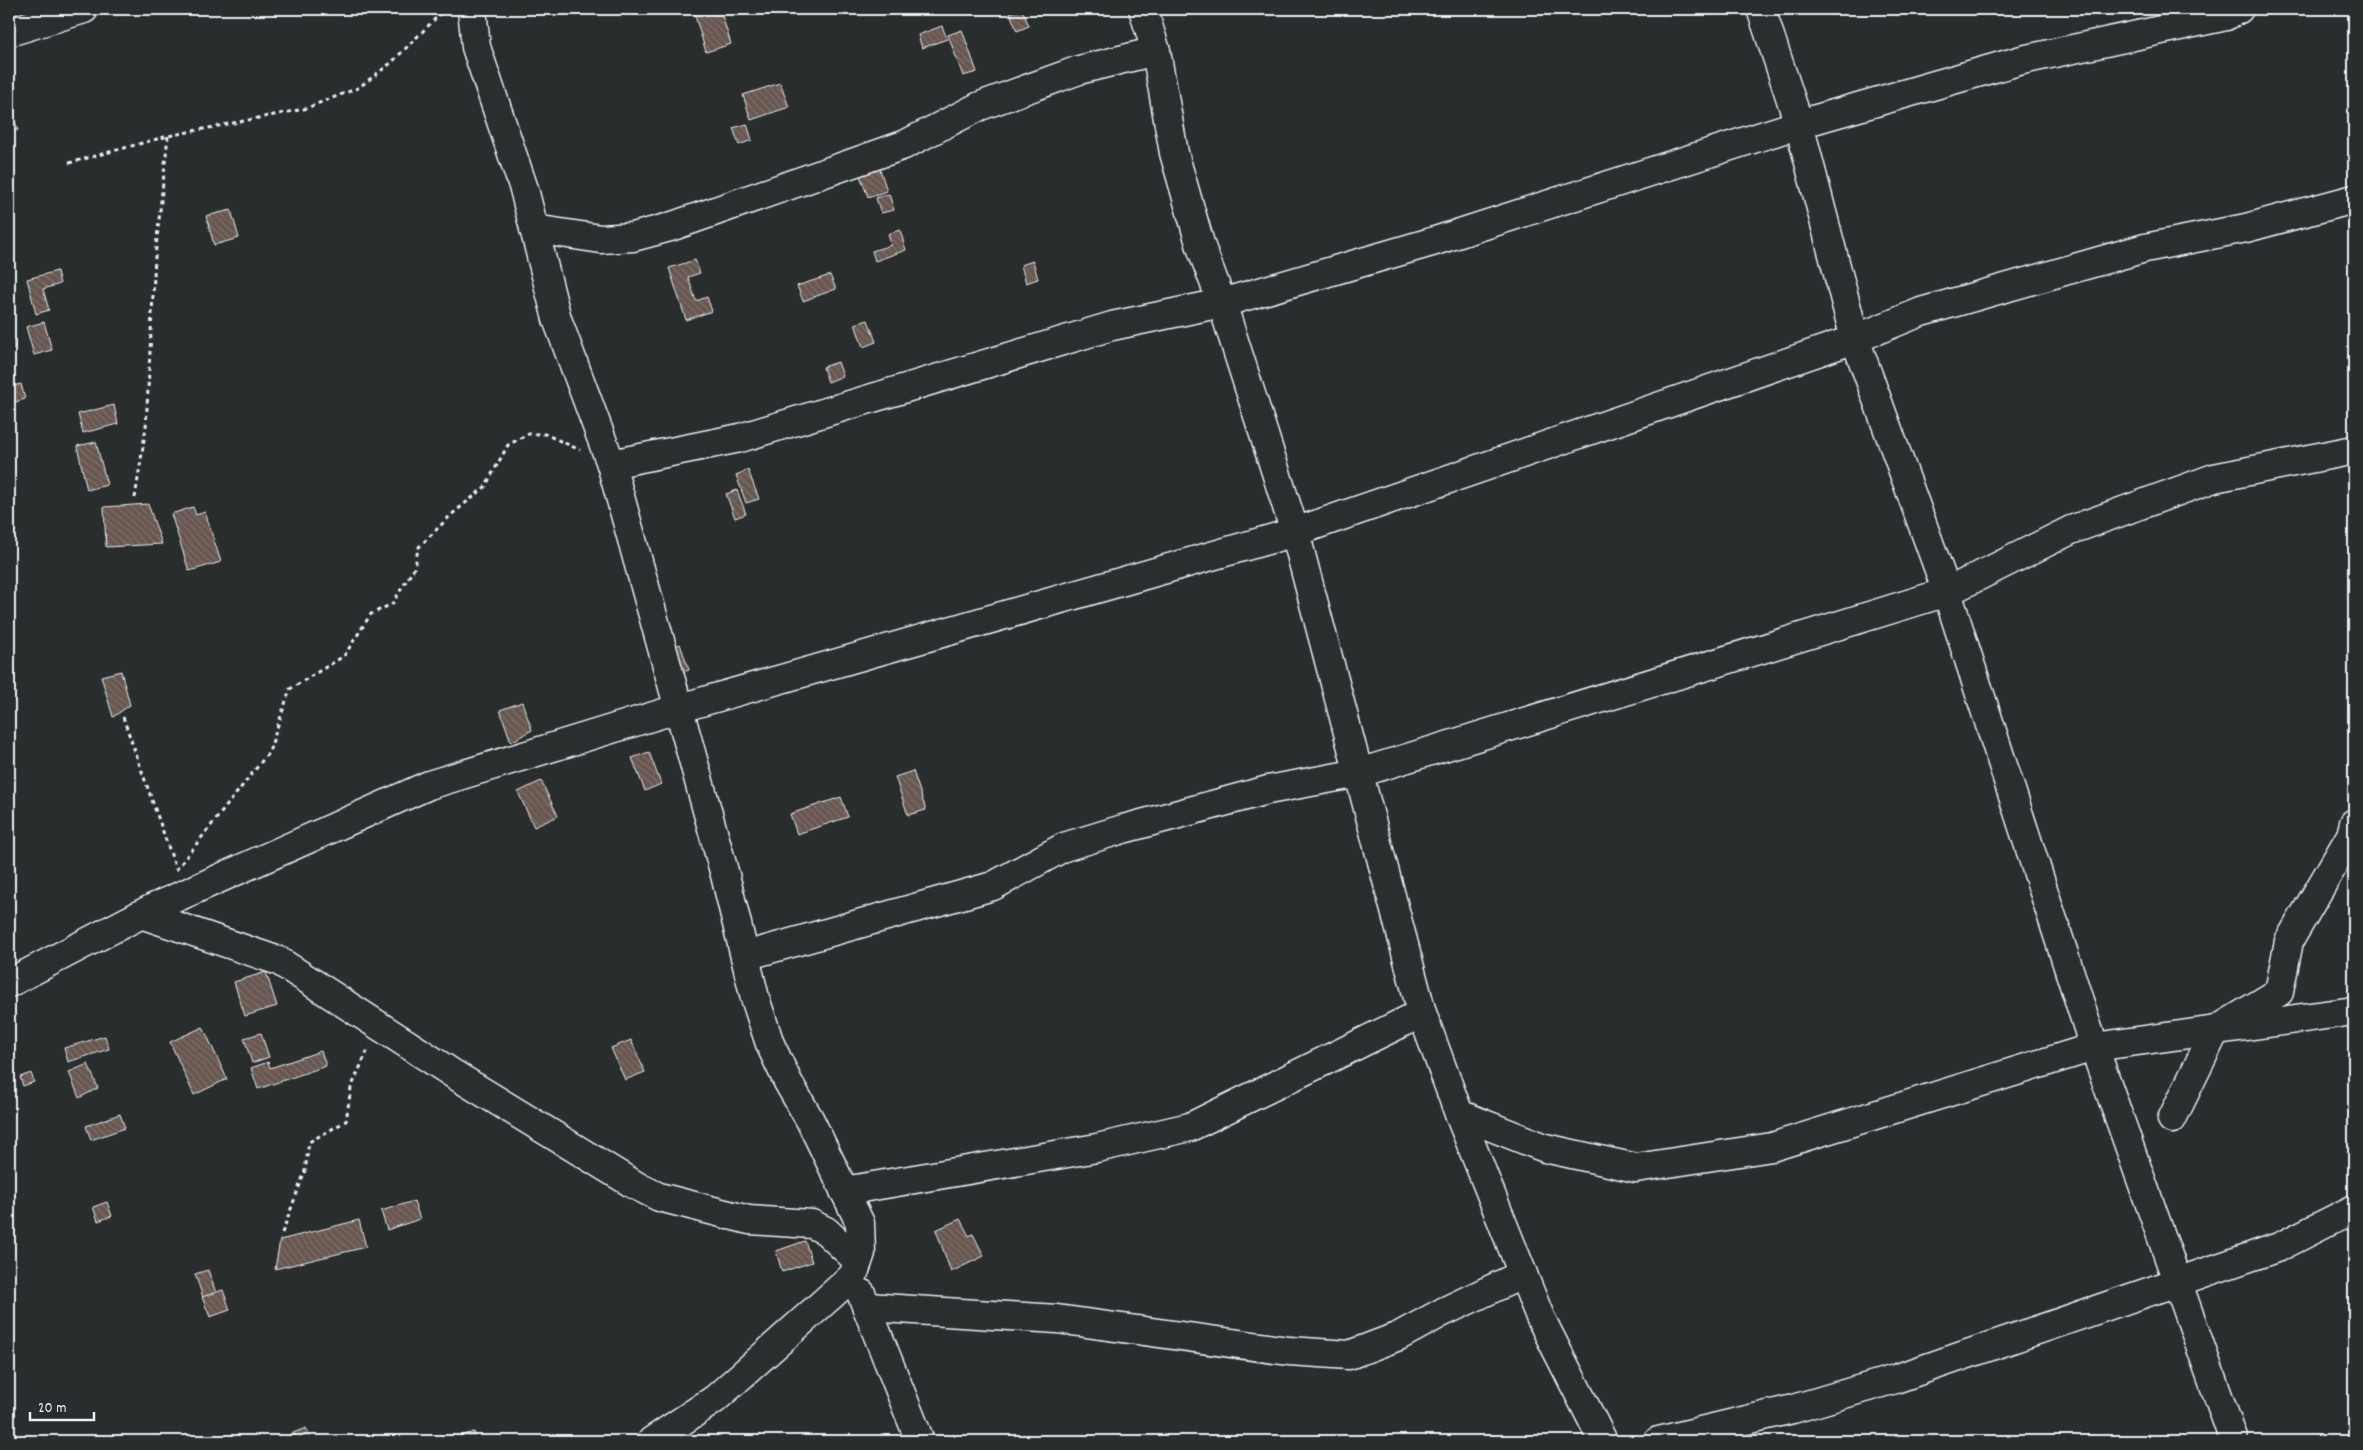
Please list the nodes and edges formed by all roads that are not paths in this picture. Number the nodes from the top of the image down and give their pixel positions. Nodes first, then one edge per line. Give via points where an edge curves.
1 (84, 9) edge
2 (472, 9) edge
3 (1143, 9) edge
4 (1761, 9) edge
5 (2239, 9) edge
6 (9, 32) edge
7 (1156, 51) junction
8 (1799, 124) junction
9 (2354, 200) edge
10 (534, 229) junction
11 (1222, 303) junction
12 (1855, 339) junction
13 (2354, 450) edge
14 (611, 464) junction
15 (1295, 532) junction
16 (1947, 592) junction
17 (680, 708) junction
18 (1359, 773) junction
19 (2354, 823) edge
20 (150, 909) junction
21 (745, 956) junction
22 (9, 983) edge
23 (2354, 1011) edge
24 (1422, 1013) junction
25 (2216, 1031) junction
26 (2094, 1047) junction
27 (1459, 1114) junction
28 (2172, 1119) dead end
29 (844, 1191) junction
30 (2354, 1209) edge
31 (855, 1268) junction
32 (1523, 1274) junction
33 (2178, 1282) junction
34 (867, 1306) junction
35 (652, 1441) edge
36 (920, 1441) edge
37 (1603, 1441) edge
38 (1658, 1441) edge
39 (2234, 1441) edge

1 - 6 street
2 - 10 street via 476,47 524,189
3 - 7 street
4 - 8 street
5 - 8 street via 2226,16 2022,60
7 - 10 street via 1079,70 980,106 904,145 670,228 633,237 602,239
7 - 11 street via 1174,153 1201,247
8 - 11 street via 1435,241
8 - 12 street
9 - 12 street via 2246,228 2145,248 1921,312
10 - 14 street via 557,319
11 - 14 street via 1112,326 740,438
11 - 15 street
12 - 15 street
12 - 16 street
13 - 16 street via 2214,478 2072,530
14 - 17 street
15 - 17 street
15 - 18 street
16 - 18 street
16 - 26 street
17 - 20 street via 429,785
17 - 21 street
18 - 21 street via 1268,790 1123,828 1064,847 993,886
18 - 24 street
19 - 25 street via 2351,835 2288,941 2279,992
20 - 22 street
20 - 31 street via 279,961 635,1185 659,1197 749,1220 812,1224 826,1231
21 - 29 street via 770,1044
23 - 25 street
24 - 27 street
24 - 29 street via 1190,1127 1097,1148
25 - 26 street
25 - 28 street
26 - 27 street via 1772,1147 1636,1168 1545,1148
26 - 33 street
27 - 32 street
29 - 31 street via 860,1224 861,1253
30 - 33 street via 2278,1247
31 - 34 street
31 - 35 street via 715,1399
32 - 34 street via 1399,1336 1349,1355 1289,1352 1057,1319
32 - 37 street via 1540,1317
33 - 38 street via 1895,1378 1793,1409
33 - 39 street
34 - 36 street

